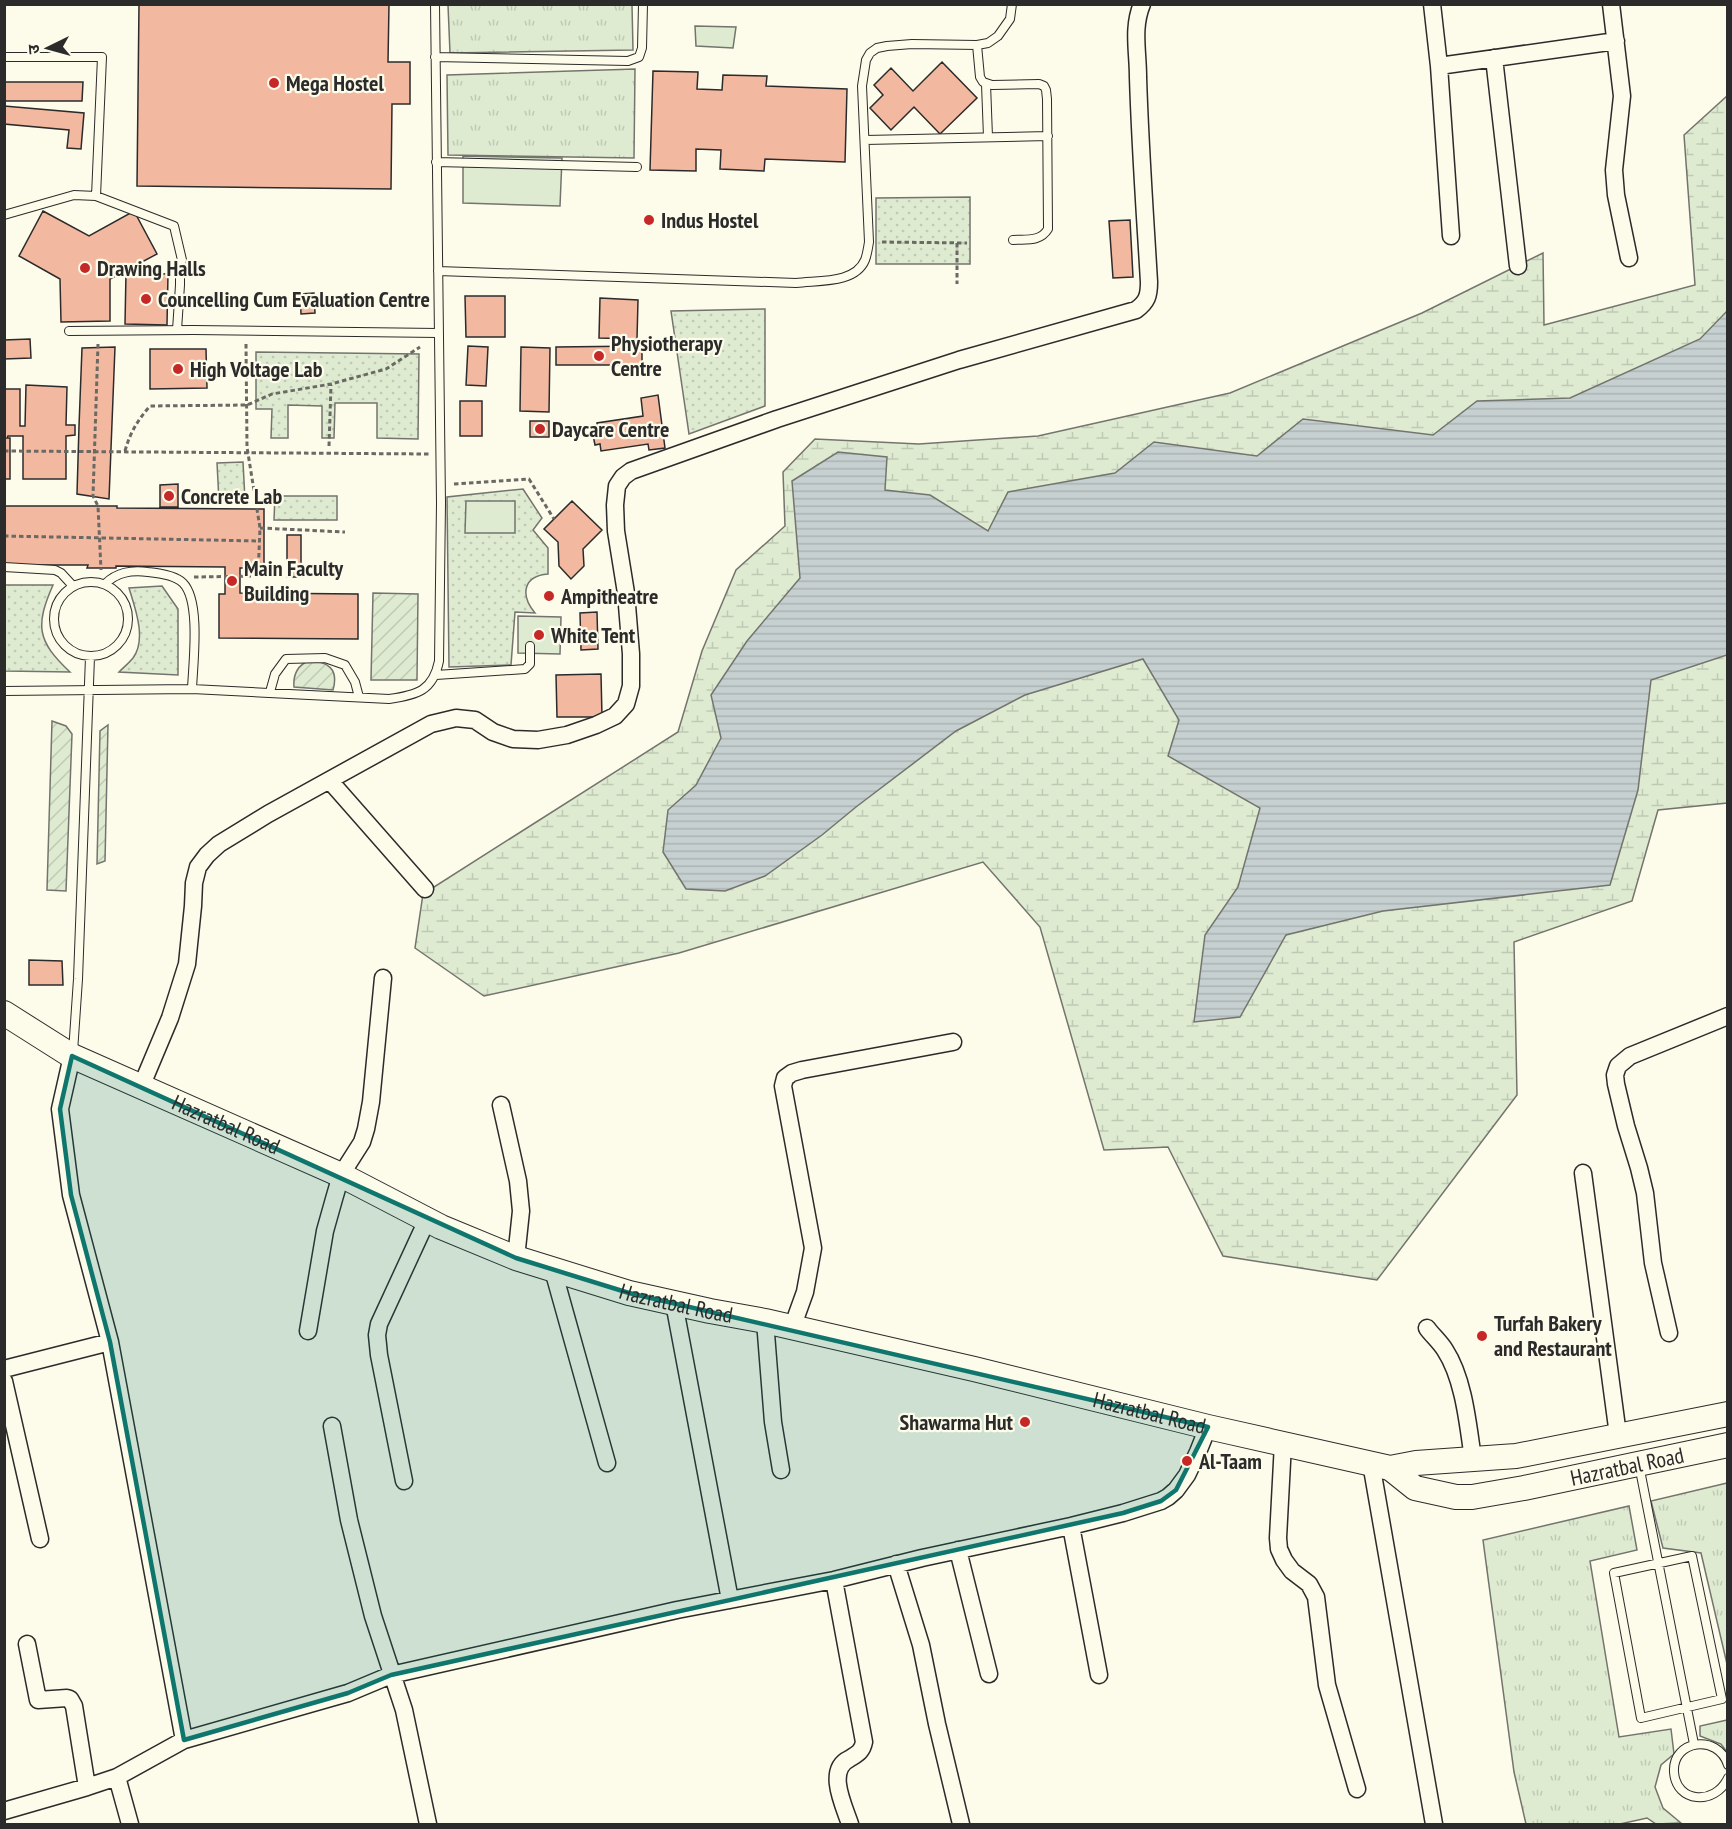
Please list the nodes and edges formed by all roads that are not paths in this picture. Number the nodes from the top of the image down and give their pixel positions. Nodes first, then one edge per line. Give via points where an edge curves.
1 (435, 4) edge
2 (643, 4) edge
3 (1012, 4) edge
4 (1142, 4) edge
5 (1432, 4) edge
6 (1611, 4) edge
7 (1616, 41) junction
8 (977, 45) junction
9 (4, 57) edge
10 (435, 57) junction
11 (1494, 58) junction
12 (1439, 66) junction
13 (986, 84) junction
14 (1048, 136) junction
15 (988, 137) junction
16 (865, 140) junction
17 (436, 162) junction
18 (637, 167) dead end
19 (96, 196) junction
20 (4, 214) edge
21 (1451, 236) dead end
22 (1013, 240) dead end
23 (1629, 258) dead end
24 (1518, 267) dead end
25 (438, 271) junction
26 (177, 330) junction
27 (69, 331) dead end
28 (438, 333) junction
29 (4, 567) edge
30 (105, 584) junction
31 (73, 586) junction
32 (530, 646) dead end
33 (90, 657) junction
34 (436, 675) junction
35 (89, 689) junction
36 (192, 689) junction
37 (4, 691) edge
38 (270, 692) junction
39 (359, 697) junction
40 (330, 781) junction
41 (425, 889) dead end
42 (383, 978) dead end
43 (4, 1013) edge
44 (1728, 1016) edge
45 (953, 1042) dead end
46 (72, 1056) junction
47 (141, 1087) junction
48 (501, 1105) dead end
49 (1583, 1173) dead end
50 (341, 1175) junction
51 (427, 1220) junction
52 (516, 1258) junction
53 (553, 1270) junction
54 (674, 1303) junction
55 (765, 1321) junction
56 (792, 1328) junction
57 (1426, 1328) dead end
58 (308, 1331) dead end
59 (1669, 1333) dead end
60 (110, 1342) junction
61 (4, 1369) edge
62 (4, 1381) edge
63 (1728, 1414) edge
64 (332, 1426) dead end
65 (1208, 1427) junction
66 (1618, 1435) junction
67 (1283, 1443) junction
68 (1728, 1444) edge
69 (1473, 1459) junction
70 (607, 1463) dead end
71 (1639, 1463) junction
72 (1381, 1466) junction
73 (782, 1470) dead end
74 (404, 1481) dead end
75 (1071, 1526) junction
76 (40, 1539) dead end
77 (958, 1550) junction
78 (1659, 1563) junction
79 (896, 1564) junction
80 (834, 1580) junction
81 (729, 1600) junction
82 (27, 1644) dead end
83 (989, 1674) dead end
84 (391, 1675) junction
85 (1100, 1675) dead end
86 (1687, 1707) junction
87 (184, 1740) junction
88 (1694, 1744) junction
89 (1728, 1765) edge
90 (117, 1777) junction
91 (1728, 1778) edge
92 (87, 1787) junction
93 (1357, 1789) dead end
94 (4, 1811) edge
95 (130, 1824) edge
96 (428, 1824) edge
97 (850, 1824) edge
98 (961, 1824) edge
99 (1434, 1824) edge

1 - 10 lane
2 - 10 lane via 642,48 639,57 628,61
3 - 8 lane via 1010,19 998,36
4 - 40 street via 1136,33 1149,282 1144,304 1136,310 959,360 777,419 631,471 617,486 615,505 626,593 631,686 626,704 615,716 567,735 538,740 513,739 475,720 456,718 431,724
5 - 12 street
6 - 7 street
7 - 11 street
7 - 23 street via 1622,96 1614,170
8 - 13 lane via 980,77
8 - 16 lane via 912,44 877,48 870,53 862,86
9 - 19 lane via 102,57
10 - 17 lane
11 - 12 street
11 - 24 street
12 - 21 street
13 - 14 lane via 1044,86
13 - 15 lane
14 - 15 lane
14 - 22 lane via 1048,229 1039,238
15 - 16 lane
16 - 25 lane via 869,242 866,260 858,272 848,277 796,283
17 - 18 lane
17 - 25 lane
19 - 20 lane via 74,195
19 - 26 lane via 174,226 182,260
25 - 28 lane
26 - 27 lane
26 - 28 lane
28 - 34 lane
29 - 31 lane via 55,570
30 - 31 lane via 84,582
30 - 33 lane via 122,598 127,628 117,646
30 - 36 lane via 122,572 133,571 162,574 183,583 194,607
31 - 33 lane via 58,602 54,624 70,651
32 - 34 lane via 530,664 525,669
33 - 35 lane
34 - 39 lane via 426,689 410,696
35 - 36 lane
35 - 37 lane
35 - 46 lane
36 - 38 lane
38 - 39 lane
38 - 39 lane via 275,674 286,659 325,658 345,665
40 - 41 street
40 - 47 street via 241,830 207,855 198,867 187,963 170,1018
42 - 50 street via 366,1129 362,1143
43 - 46 main road, Hazratbal Road
44 - 59 street via 1630,1056 1618,1066 1616,1075 1645,1193 1653,1263
45 - 56 street via 802,1070 784,1078 813,1248 805,1292
46 - 47 main road, Hazratbal Road
46 - 60 street via 61,1120 71,1195
47 - 50 main road, Hazratbal Road
48 - 52 street via 521,1211
49 - 66 street
50 - 51 main road, Hazratbal Road
50 - 58 street via 325,1231
51 - 52 main road, Hazratbal Road
51 - 74 street via 377,1335
52 - 53 main road, Hazratbal Road
53 - 54 main road, Hazratbal Road
53 - 70 street
54 - 55 main road, Hazratbal Road
54 - 81 street
55 - 56 main road, Hazratbal Road
55 - 73 street via 773,1422
56 - 65 main road, Hazratbal Road
57 - 69 street via 1445,1350 1457,1378
60 - 61 street
60 - 87 street
62 - 76 street
63 - 66 main road, Hazratbal Road
64 - 84 street via 352,1531
65 - 67 main road, Hazratbal Road
65 - 75 street via 1187,1475 1168,1497
66 - 69 main road, Hazratbal Road via 1516,1456
67 - 72 main road, Hazratbal Road
67 - 93 street via 1279,1549 1292,1571 1309,1584 1316,1597 1327,1686
68 - 71 main road, Hazratbal Road
69 - 72 main road, Hazratbal Road
71 - 72 main road, Hazratbal Road via 1472,1497 1416,1488
71 - 78 lane
72 - 99 street
75 - 77 street
75 - 85 street
77 - 79 street
77 - 83 street
78 - 86 lane
78 - 86 lane via 1692,1556 1722,1699
78 - 86 lane via 1614,1573 1641,1718
79 - 80 street
79 - 98 street via 921,1645
80 - 81 street
80 - 97 street via 864,1742 863,1749 841,1763 837,1772
81 - 84 street
82 - 92 street via 38,1700 67,1698 72,1702
84 - 87 street via 348,1693
84 - 96 street via 408,1728
86 - 88 lane
87 - 90 street
88 - 89 lane via 1713,1746
88 - 91 lane via 1675,1763 1680,1788 1702,1798 1718,1792
90 - 92 street
90 - 95 street
92 - 94 street

